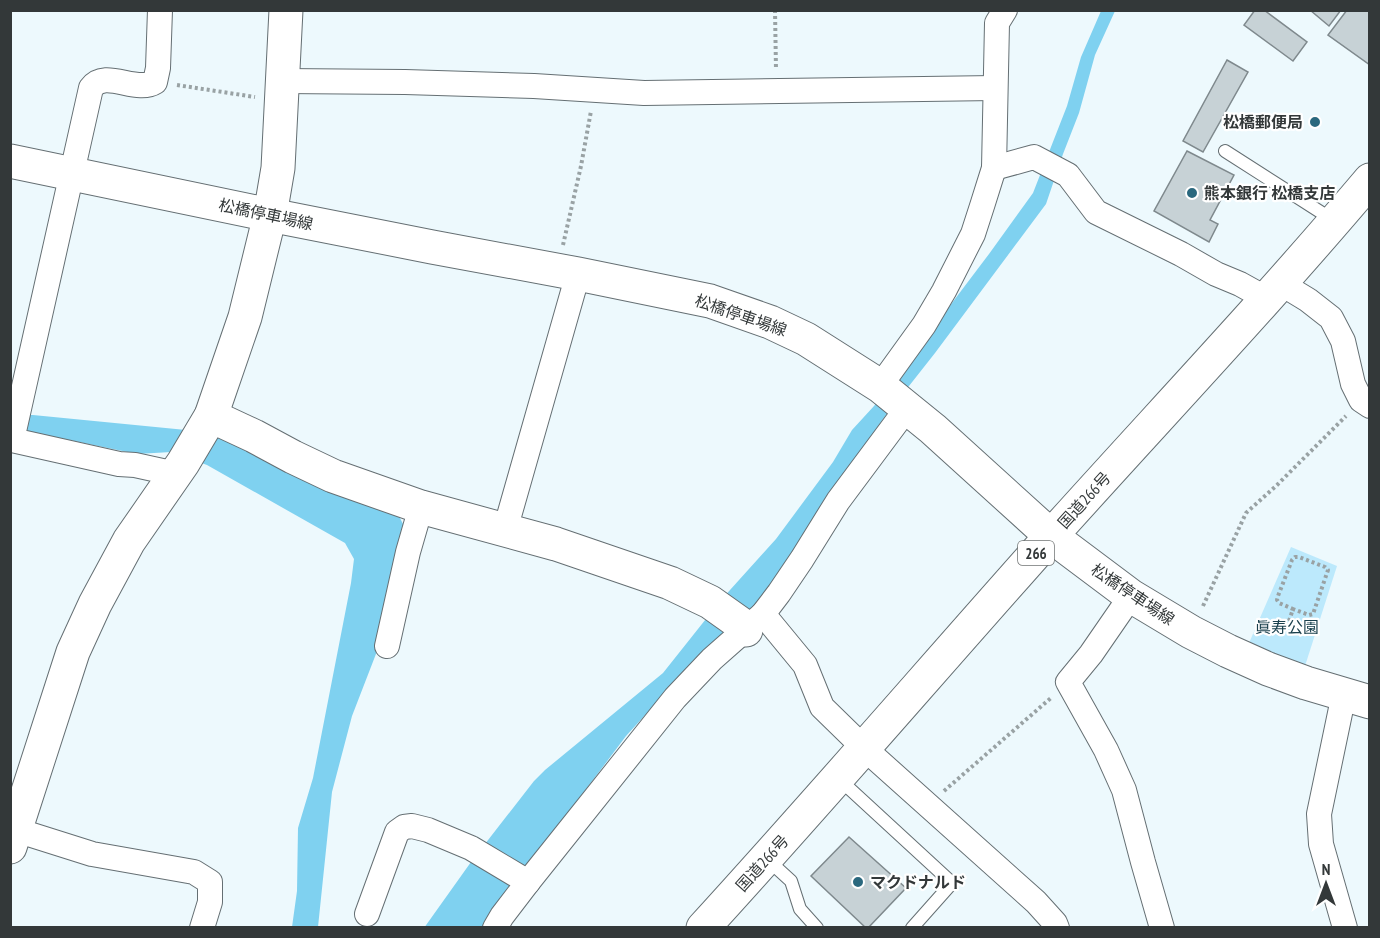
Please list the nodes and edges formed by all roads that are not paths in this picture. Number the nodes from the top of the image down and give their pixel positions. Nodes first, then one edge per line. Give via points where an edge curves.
1 (160, 10) edge
2 (286, 10) edge
3 (1005, 10) edge
4 (995, 88) junction
5 (281, 90) junction
6 (1225, 151) dead end
7 (10, 161) edge
8 (994, 168) junction
9 (72, 174) junction
10 (1370, 180) edge
11 (270, 215) junction
12 (1334, 221) junction
13 (568, 272) junction
14 (1274, 291) junction
15 (893, 396) junction
16 (1365, 403) edge
17 (208, 422) junction
18 (14, 431) edge
19 (179, 469) junction
20 (421, 507) junction
21 (505, 530) junction
22 (1051, 536) junction
23 (1131, 596) junction
24 (750, 623) junction
25 (387, 646) dead end
26 (1357, 698) edge
27 (864, 748) junction
28 (838, 778) junction
29 (13, 838) edge
30 (766, 858) junction
31 (525, 879) junction
32 (367, 915) dead end
33 (202, 927) edge
34 (495, 927) edge
35 (703, 927) edge
36 (817, 927) edge
37 (912, 927) edge
38 (1057, 927) edge
39 (1162, 927) edge
40 (1345, 927) edge

1 - 9 street via 155,82 95,83 88,98
2 - 5 main road
3 - 4 street via 997,23
4 - 5 street via 644,93 405,82
4 - 8 street
5 - 11 main road via 278,168
6 - 12 lane
7 - 9 main road, 松橋停車場線
8 - 14 street via 1034,157 1068,175 1096,212 1216,274
8 - 15 street via 973,234 924,325
9 - 11 main road, 松橋停車場線
9 - 18 street
10 - 12 main road, 国道266号 / 266
11 - 13 main road, 松橋停車場線
11 - 17 main road via 245,317
12 - 14 main road, 国道266号 / 266
13 - 15 main road, 松橋停車場線 via 710,301 770,322 806,339
13 - 21 street
14 - 16 street via 1308,300 1331,318 1343,341 1353,384
14 - 22 main road, 国道266号 / 266
15 - 22 main road, 松橋停車場線
15 - 24 street via 838,501 802,559 779,593
17 - 19 main road
17 - 20 main road via 254,436 333,476
18 - 19 street via 119,464
19 - 29 main road via 129,541 73,652
20 - 21 main road
20 - 25 street
21 - 24 main road via 670,583
22 - 23 main road, 松橋停車場線
22 - 27 main road, 国道266号 / 266
23 - 26 main road, 松橋停車場線 via 1228,651 1268,669
23 - 39 street via 1068,682 1124,790
24 - 27 street via 805,665 822,707
24 - 31 street via 675,698
26 - 40 street via 1319,814 1321,844
27 - 28 main road, 国道266号 / 266
27 - 38 street via 1036,902
28 - 30 main road, 国道266号 / 266
28 - 37 lane via 952,883
29 - 33 street via 194,872 210,882 210,902
30 - 35 main road, 国道266号 / 266
30 - 36 lane via 791,881 800,909
31 - 32 street via 471,848 428,830 404,827 398,832
31 - 34 street

